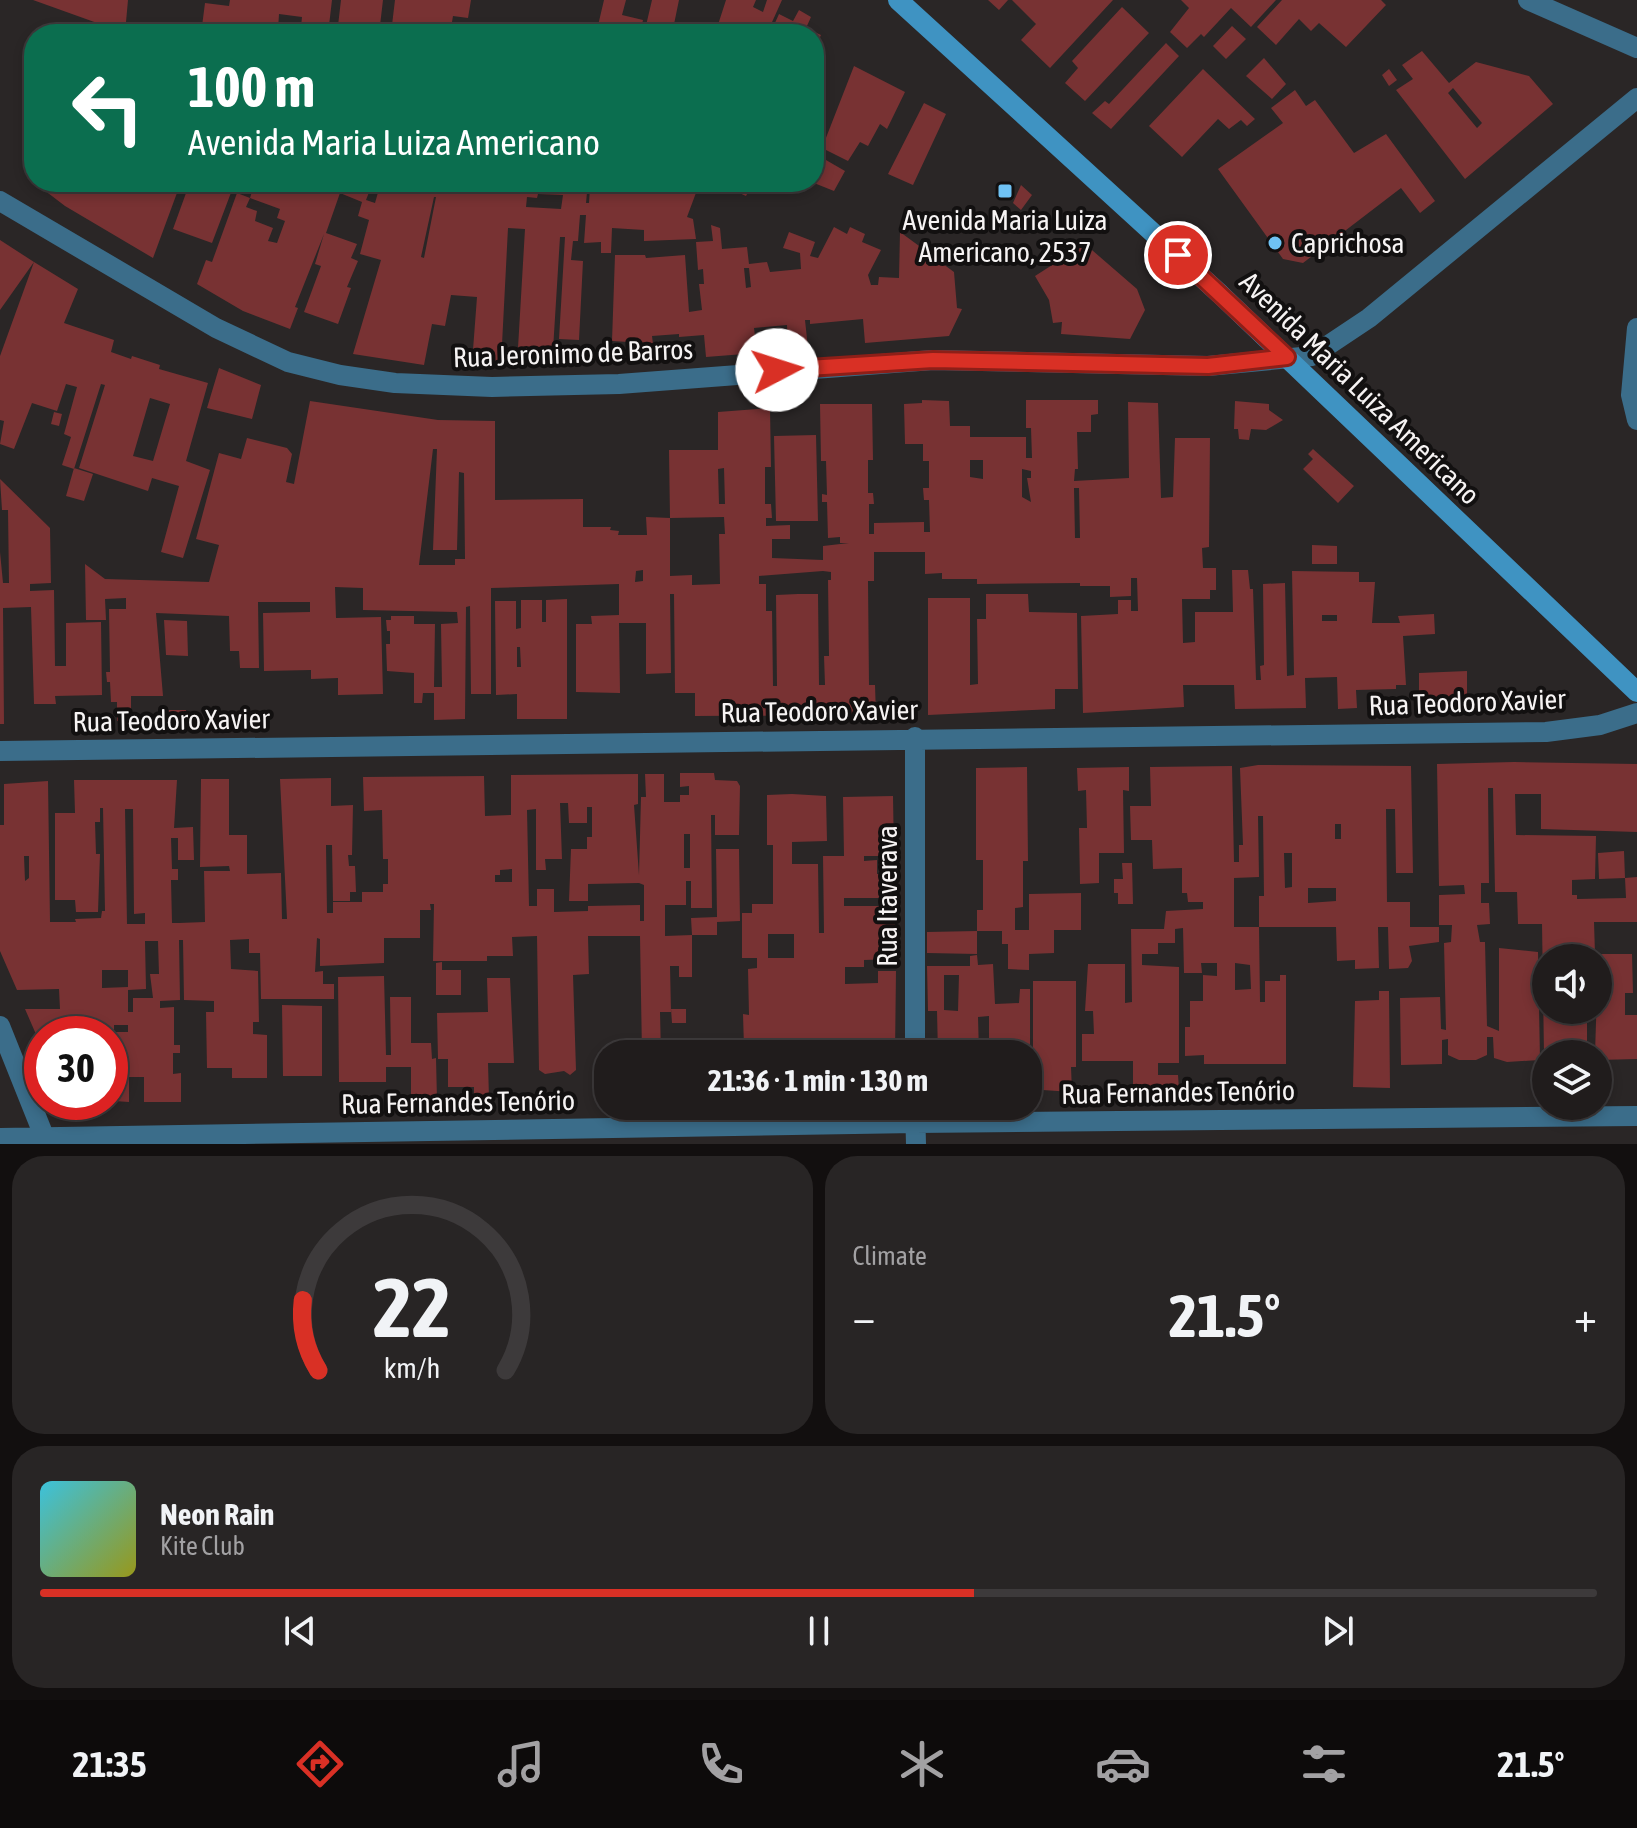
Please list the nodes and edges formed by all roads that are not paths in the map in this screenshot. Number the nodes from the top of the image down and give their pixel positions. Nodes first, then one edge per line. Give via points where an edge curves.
1 (898, 0) edge
2 (1528, 0) edge
3 (1637, 48) edge
4 (1637, 98) edge
5 (0, 201) edge
6 (1637, 328) edge
7 (1287, 357) junction
8 (1637, 420) edge
9 (1637, 692) edge
10 (1637, 713) edge
11 (915, 737) junction
12 (0, 751) edge
13 (0, 1026) edge
14 (915, 1040) edge
15 (1042, 1114) edge
16 (1637, 1116) edge
17 (677, 1120) edge
18 (915, 1120) edge
19 (44, 1136) junction
20 (0, 1138) edge
21 (916, 1144) edge

1 - 7 main road, Avenida Maria Luiza Americano
2 - 3 street
4 - 7 street, Rua Jeronimo de Barros via 1369,318 1312,356
5 - 7 street, Rua Jeronimo de Barros via 216,328 288,362 395,383 619,384 933,360 1208,366
6 - 8 street via 1631,395
7 - 9 main road, Avenida Maria Luiza Americano
10 - 11 street, Rua Teodoro Xavier via 1600,725 1546,732
11 - 12 street, Rua Teodoro Xavier
11 - 14 street, Rua Itaverava
13 - 19 street
15 - 16 street, Rua Fernandes Tenório
17 - 19 street, Rua Fernandes Tenório
18 - 21 street
19 - 20 street, Rua Fernandes Tenório

